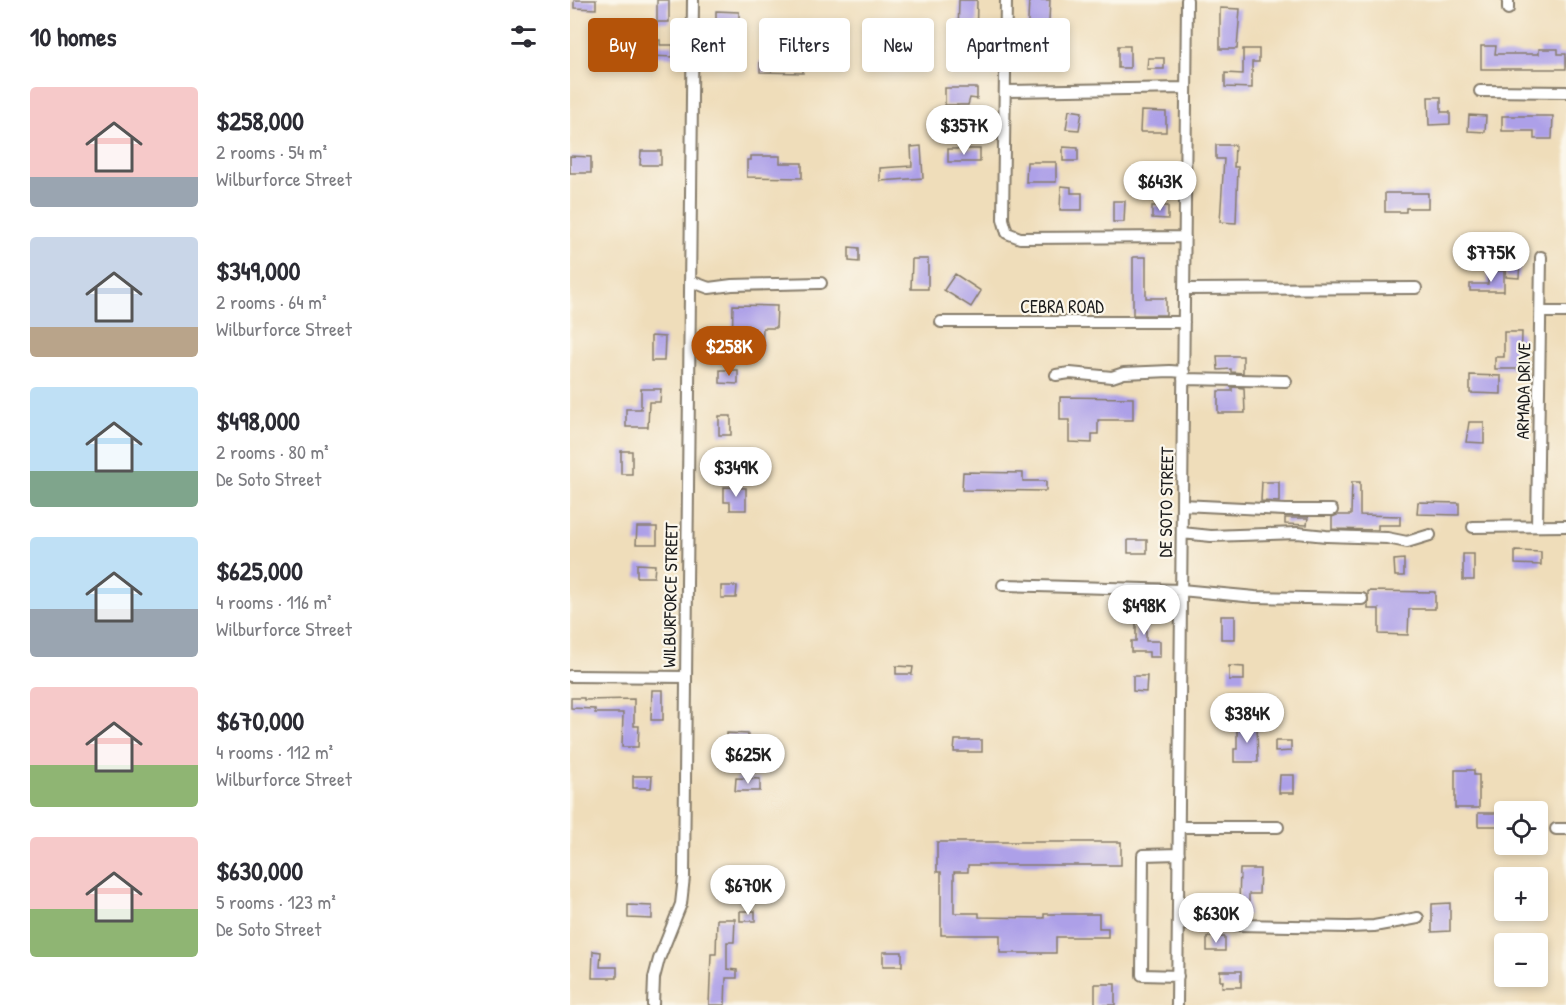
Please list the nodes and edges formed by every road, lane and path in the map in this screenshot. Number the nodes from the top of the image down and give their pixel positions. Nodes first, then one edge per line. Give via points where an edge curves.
1 (693, 0) edge
2 (1006, 0) edge
3 (1187, 0) edge
4 (1186, 88) junction
5 (1005, 91) junction
6 (1480, 91) dead end
7 (1566, 92) edge
8 (1185, 237) junction
9 (1541, 256) dead end
10 (690, 281) junction
11 (821, 283) dead end
12 (1416, 288) dead end
13 (1184, 289) junction
14 (1541, 312) junction
15 (1566, 312) edge
16 (941, 322) dead end
17 (1184, 322) junction
18 (1056, 375) dead end
19 (1184, 376) junction
20 (1286, 381) dead end
21 (1182, 506) junction
22 (1332, 510) dead end
23 (1537, 526) junction
24 (1566, 526) edge
25 (1473, 527) dead end
26 (1182, 533) junction
27 (1430, 535) dead end
28 (1003, 585) dead end
29 (1181, 590) junction
30 (1362, 599) dead end
31 (570, 676) edge
32 (685, 677) junction
33 (1179, 827) junction
34 (1278, 827) dead end
35 (1179, 854) junction
36 (1418, 918) dead end
37 (1178, 924) junction
38 (1178, 976) junction
39 (653, 1005) edge
40 (1177, 1005) edge

1 - 10 street, WILBURFORCE STREET
2 - 5 street
3 - 4 street, DE SOTO STREET
4 - 5 street
4 - 8 street, DE SOTO STREET
5 - 8 street via 1007,232 1020,238
6 - 7 street
8 - 13 street, DE SOTO STREET
9 - 14 street, ARMADA DRIVE
10 - 11 street via 709,288
10 - 32 street, WILBURFORCE STREET
12 - 13 street
13 - 17 street, DE SOTO STREET
14 - 15 street
14 - 23 street, ARMADA DRIVE
16 - 17 street, CEBRA ROAD
17 - 19 street, DE SOTO STREET
18 - 19 street via 1112,377 1170,371
19 - 20 street
19 - 21 street, DE SOTO STREET
21 - 22 street
21 - 26 street, DE SOTO STREET
23 - 24 street
23 - 25 street
26 - 27 street via 1298,533 1407,542
26 - 29 street, DE SOTO STREET
28 - 29 street
29 - 30 street via 1255,597
29 - 33 street, DE SOTO STREET
31 - 32 street
32 - 39 street, WILBURFORCE STREET via 684,877 681,904 654,978
33 - 34 street
33 - 35 street, DE SOTO STREET
35 - 37 street, DE SOTO STREET
35 - 38 street via 1143,855 1142,877 1142,975
36 - 37 street via 1348,927
37 - 38 street, DE SOTO STREET
38 - 40 street, DE SOTO STREET

